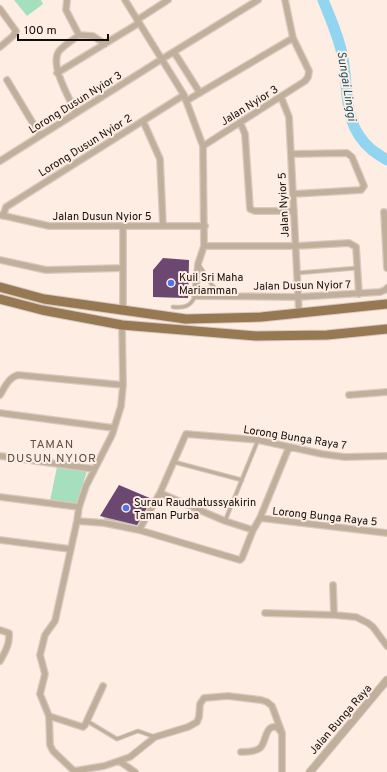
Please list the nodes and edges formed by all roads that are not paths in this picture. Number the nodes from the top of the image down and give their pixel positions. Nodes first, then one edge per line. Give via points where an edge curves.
1 (67, 0) edge
2 (125, 0) edge
3 (168, 0) edge
4 (258, 0) edge
5 (285, 0) edge
6 (0, 9) edge
7 (138, 21) junction
8 (79, 35) junction
9 (293, 38) junction
10 (105, 44) junction
11 (0, 47) edge
12 (174, 52) junction
13 (162, 59) junction
14 (57, 73) junction
15 (7, 80) dead end
16 (200, 93) junction
17 (280, 97) junction
18 (185, 98) junction
19 (76, 113) junction
20 (143, 121) junction
21 (240, 122) junction
22 (40, 135) junction
23 (203, 146) junction
24 (291, 154) junction
25 (0, 161) edge
26 (293, 194) junction
27 (294, 211) junction
28 (384, 212) dead end
29 (2, 216) edge
30 (123, 226) junction
31 (163, 226) junction
32 (205, 226) junction
33 (204, 246) junction
34 (296, 246) junction
35 (0, 260) edge
36 (198, 264) junction
37 (123, 268) junction
38 (357, 268) junction
39 (387, 268) edge
40 (297, 273) junction
41 (0, 286) edge
42 (386, 289) edge
43 (359, 294) junction
44 (195, 296) junction
45 (224, 296) junction
46 (298, 297) junction
47 (0, 299) edge
48 (387, 304) edge
49 (173, 307) dead end
50 (123, 310) junction
51 (299, 313) junction
52 (122, 325) junction
53 (387, 329) edge
54 (123, 385) junction
55 (387, 392) edge
56 (349, 395) dead end
57 (0, 396) edge
58 (0, 413) edge
59 (114, 428) junction
60 (258, 440) junction
61 (289, 447) junction
62 (0, 456) edge
63 (387, 456) edge
64 (174, 462) junction
65 (94, 469) junction
66 (242, 480) junction
67 (160, 493) junction
68 (0, 496) edge
69 (79, 507) junction
70 (260, 518) junction
71 (77, 521) junction
72 (225, 521) junction
73 (139, 530) junction
74 (253, 530) junction
75 (387, 533) edge
76 (0, 540) edge
77 (70, 549) junction
78 (333, 585) dead end
79 (265, 613) dead end
80 (334, 615) junction
81 (0, 630) edge
82 (387, 646) edge
83 (0, 661) edge
84 (387, 681) edge
85 (103, 686) dead end
86 (49, 716) junction
87 (87, 721) junction
88 (282, 733) junction
89 (155, 737) junction
90 (241, 752) dead end
91 (119, 761) junction
92 (75, 772) edge
93 (135, 772) edge
94 (282, 772) edge
95 (310, 772) edge

1 - 8 street via 66,10
2 - 7 street
3 - 7 street
4 - 12 street, Lorong Dusun Nyior 3
5 - 9 street
6 - 11 street via 16,30
7 - 10 street
7 - 13 street
8 - 10 street via 93,36
8 - 14 street via 59,51
9 - 16 street, Lorong Dusun Nyior 2
9 - 17 street, Jalan Nyior 3 via 309,72 308,77 306,81
10 - 14 street
12 - 13 street, Lorong Dusun Nyior 3
12 - 16 street
13 - 18 street
13 - 19 street, Lorong Dusun Nyior 3
14 - 19 street
15 - 22 street
16 - 18 street, Lorong Dusun Nyior 2
17 - 21 street, Jalan Nyior 3
17 - 24 street, Jalan Nyior 5 via 289,117
18 - 20 street, Lorong Dusun Nyior 2
18 - 23 street
19 - 22 street, Lorong Dusun Nyior 3
20 - 29 street, Lorong Dusun Nyior 2 via 6,207
20 - 31 street via 160,159
21 - 23 street, Jalan Nyior 3
21 - 27 street via 245,134 250,209
22 - 25 street, Lorong Dusun Nyior 3
23 - 32 street
24 - 26 street, Jalan Nyior 5
24 - 26 street via 347,153 352,157 364,184 361,190
26 - 27 street, Jalan Nyior 5
27 - 34 street, Jalan Nyior 5
28 - 39 street
29 - 30 street, Jalan Dusun Nyior 5 via 49,226
30 - 31 street, Jalan Dusun Nyior 5
30 - 37 street
31 - 32 street, Jalan Dusun Nyior 5
32 - 33 street
33 - 34 street
33 - 36 street
34 - 38 street via 350,243 356,247
34 - 40 street, Jalan Nyior 5
35 - 37 street via 46,270
36 - 44 street
36 - 45 lane via 212,285
37 - 50 street
38 - 40 lane
38 - 43 street
40 - 46 street, Jalan Nyior 5
41 - 50 main road via 44,299
42 - 43 street, Jalan Dusun Nyior 7
43 - 46 street, Jalan Dusun Nyior 7
44 - 45 street, Jalan Dusun Nyior 7
44 - 49 lane via 189,305 182,308
45 - 46 street, Jalan Dusun Nyior 7
46 - 51 street, Jalan Nyior 5
47 - 52 main road via 42,310
48 - 51 main road
50 - 51 main road via 186,319
52 - 53 main road via 256,336 327,335
52 - 54 street
54 - 57 street via 18,375 8,380
54 - 59 street via 121,406
55 - 56 street
58 - 59 street
59 - 65 street
60 - 61 street, Lorong Bunga Raya 7
60 - 64 street, Lorong Bunga Raya 7 via 186,434
60 - 66 lane
61 - 63 street, Lorong Bunga Raya 7 via 322,454
61 - 70 street
62 - 65 street
64 - 66 lane
64 - 67 street, Lorong Bunga Raya 7
65 - 69 street
66 - 72 lane
67 - 72 street
67 - 73 street, Lorong Bunga Raya 7
68 - 69 street
69 - 71 street
70 - 74 street
70 - 75 street, Lorong Bunga Raya 5
71 - 73 street
71 - 77 street
72 - 74 street
73 - 74 street via 240,560
76 - 77 street
77 - 86 street via 54,620 45,635 40,655 45,674 40,694
78 - 80 street
79 - 80 street
80 - 82 street via 356,617 368,623
81 - 83 street via 9,633 10,640
84 - 95 street, Jalan Bunga Raya
85 - 87 street
86 - 87 street via 83,726
86 - 92 street via 50,745
87 - 89 lane via 117,738 138,731
88 - 89 street via 272,706 267,702 228,696 204,698 200,704 197,722
88 - 90 street via 277,727 269,729 261,747
88 - 94 street
89 - 91 street via 130,757
91 - 92 street
91 - 93 street

